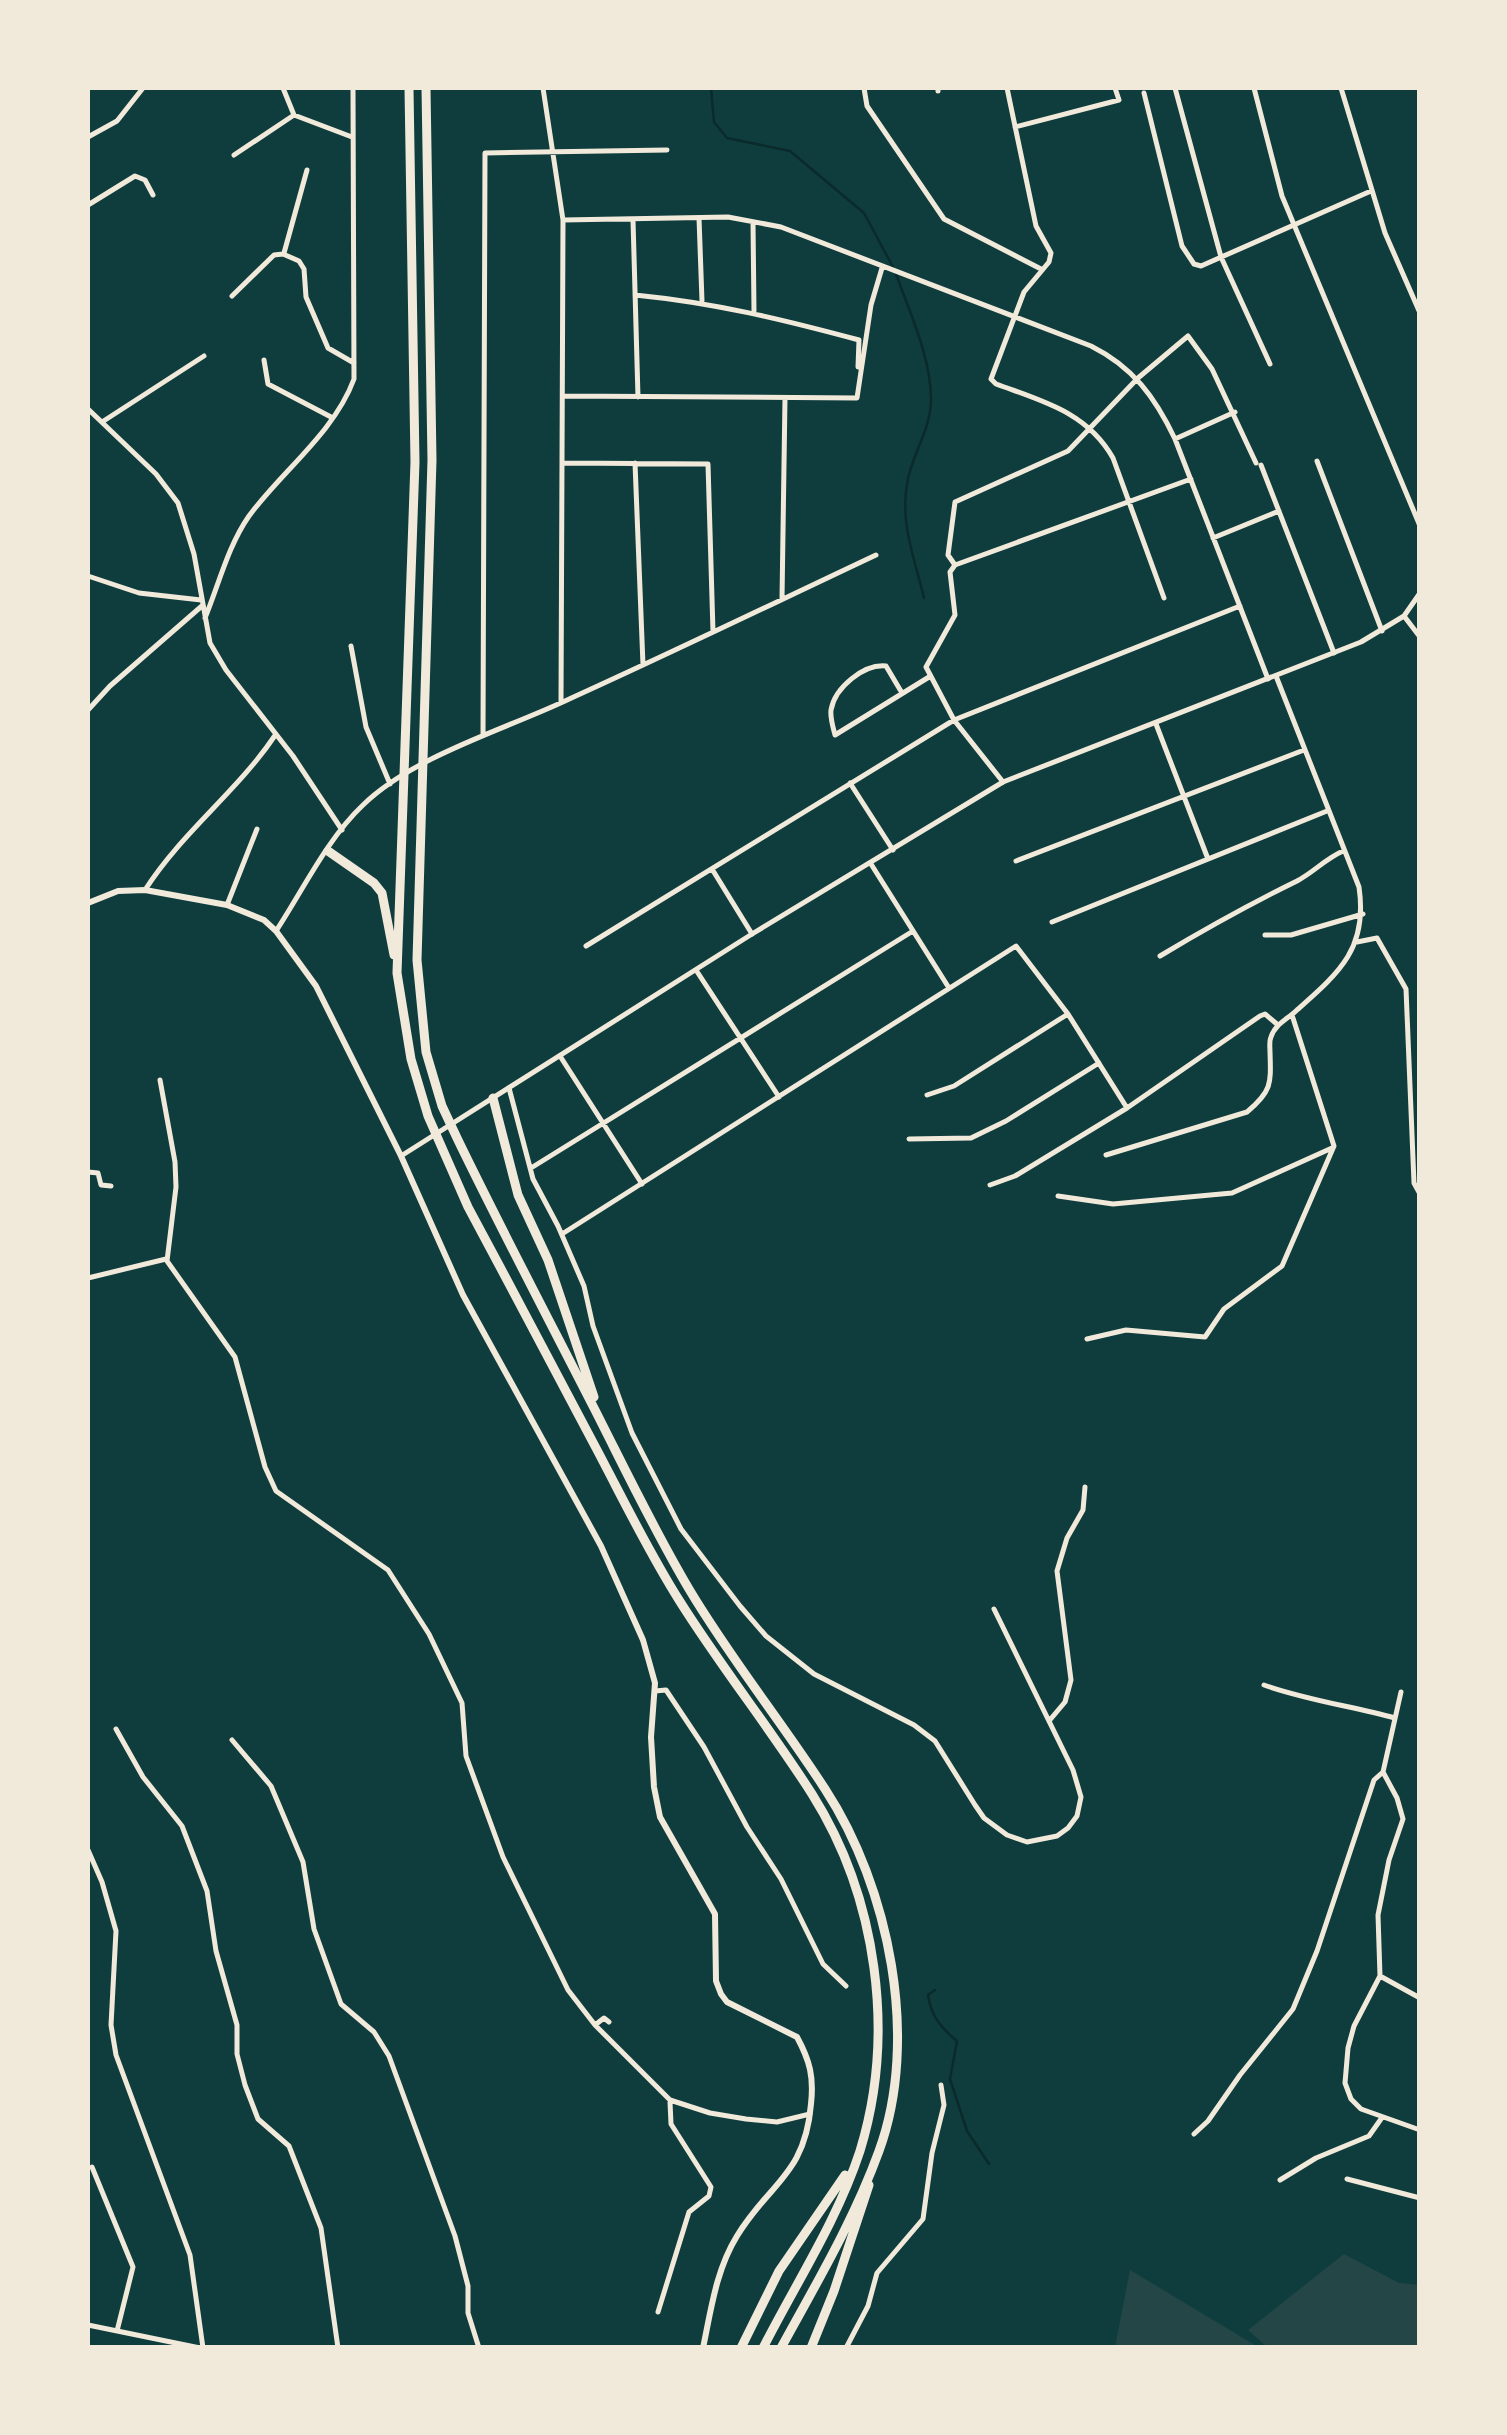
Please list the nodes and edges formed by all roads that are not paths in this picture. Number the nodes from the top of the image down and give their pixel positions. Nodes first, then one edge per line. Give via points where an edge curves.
1 (143, 88) edge
2 (283, 88) edge
3 (353, 88) edge
4 (409, 88) edge
5 (426, 88) edge
6 (543, 88) edge
7 (864, 88) edge
8 (1007, 88) edge
9 (1116, 88) edge
10 (1171, 88) edge
11 (1254, 88) edge
12 (1342, 88) edge
13 (1144, 93) dead end
14 (294, 115) junction
15 (1015, 127) junction
16 (88, 137) edge
17 (352, 137) junction
18 (668, 150) dead end
19 (553, 152) junction
20 (234, 155) dead end
21 (307, 170) dead end
22 (1372, 191) junction
23 (153, 195) dead end
24 (88, 205) edge
25 (633, 218) junction
26 (699, 218) junction
27 (563, 220) junction
28 (754, 222) junction
29 (1294, 225) junction
30 (284, 254) junction
31 (1221, 257) junction
32 (885, 268) junction
33 (1042, 269) junction
34 (635, 295) junction
35 (232, 296) dead end
36 (702, 301) junction
37 (754, 311) junction
38 (1420, 314) edge
39 (1013, 318) junction
40 (204, 356) dead end
41 (264, 360) dead end
42 (354, 363) junction
43 (1270, 364) dead end
44 (860, 374) junction
45 (1138, 378) junction
46 (562, 396) junction
47 (638, 396) junction
48 (785, 398) junction
49 (88, 409) edge
50 (1235, 412) junction
51 (331, 417) junction
52 (102, 422) junction
53 (1092, 428) junction
54 (1175, 438) junction
55 (1317, 461) dead end
56 (562, 463) junction
57 (635, 463) junction
58 (1191, 479) junction
59 (1128, 500) junction
60 (1279, 511) junction
61 (1420, 526) edge
62 (1212, 538) junction
63 (876, 555) dead end
64 (956, 565) junction
65 (88, 576) edge
66 (1420, 593) edge
67 (1164, 598) dead end
68 (782, 599) junction
69 (203, 603) junction
70 (1240, 606) junction
71 (1404, 616) junction
72 (205, 618) junction
73 (714, 632) junction
74 (1382, 632) junction
75 (1420, 637) edge
76 (351, 646) dead end
77 (1334, 653) junction
78 (643, 665) junction
79 (929, 677) junction
80 (1272, 678) junction
81 (902, 693) junction
82 (562, 703) junction
83 (88, 710) edge
84 (954, 720) junction
85 (1156, 724) junction
86 (276, 734) junction
87 (483, 736) junction
88 (1304, 750) junction
89 (1004, 782) junction
90 (390, 784) junction
91 (850, 784) junction
92 (1185, 794) junction
93 (1327, 811) junction
94 (257, 829) dead end
95 (342, 830) junction
96 (893, 850) junction
97 (1344, 850) junction
98 (328, 851) junction
99 (1208, 859) junction
100 (1016, 861) dead end
101 (871, 864) junction
102 (712, 869) junction
103 (145, 890) junction
104 (88, 903) edge
105 (228, 905) junction
106 (1363, 914) junction
107 (1052, 922) dead end
108 (276, 931) junction
109 (913, 931) junction
110 (752, 934) junction
111 (1265, 935) dead end
112 (1357, 942) junction
113 (586, 946) dead end
114 (1160, 956) dead end
115 (696, 970) junction
116 (398, 972) junction
117 (948, 988) junction
118 (1068, 1014) junction
119 (1292, 1015) junction
120 (1278, 1025) junction
121 (741, 1039) junction
122 (560, 1056) junction
123 (1100, 1063) junction
124 (160, 1080) dead end
125 (509, 1088) junction
126 (927, 1095) dead end
127 (493, 1098) junction
128 (780, 1098) junction
129 (1128, 1108) junction
130 (604, 1124) junction
131 (909, 1140) dead end
132 (1334, 1146) junction
133 (1106, 1155) dead end
134 (401, 1156) junction
135 (531, 1168) junction
136 (88, 1172) edge
137 (642, 1184) junction
138 (990, 1184) dead end
139 (111, 1186) dead end
140 (1420, 1194) edge
141 (1058, 1196) dead end
142 (562, 1234) junction
143 (166, 1259) junction
144 (88, 1278) edge
145 (1087, 1338) dead end
146 (604, 1428) junction
147 (1085, 1487) dead end
148 (994, 1608) dead end
149 (1264, 1685) dead end
150 (655, 1691) junction
151 (1401, 1692) dead end
152 (1395, 1718) junction
153 (1049, 1720) junction
154 (116, 1729) dead end
155 (232, 1740) dead end
156 (1383, 1772) junction
157 (88, 1850) edge
158 (1380, 1976) junction
159 (846, 1986) dead end
160 (1420, 1998) edge
161 (609, 2022) dead end
162 (594, 2025) junction
163 (941, 2085) dead end
164 (670, 2100) junction
165 (810, 2114) junction
166 (1381, 2119) junction
167 (1420, 2130) edge
168 (1194, 2134) dead end
169 (880, 2150) junction
170 (860, 2151) junction
171 (92, 2167) dead end
172 (1347, 2179) dead end
173 (1280, 2180) dead end
174 (1420, 2198) edge
175 (658, 2312) dead end
176 (88, 2325) edge
177 (116, 2331) junction
178 (202, 2348) edge
179 (338, 2348) edge
180 (480, 2348) edge
181 (702, 2348) edge
182 (741, 2348) edge
183 (763, 2348) edge
184 (782, 2348) edge
185 (812, 2348) edge
186 (846, 2348) edge

1 - 16 street via 118,121
2 - 14 street
3 - 17 street
4 - 116 highway via 415,462
5 - 146 highway via 432,460 417,960 426,1052 457,1138
6 - 19 street
7 - 33 street via 867,106 944,218
8 - 15 street
9 - 15 street via 1119,100
10 - 31 street
11 - 29 street
12 - 22 street
13 - 31 street via 1182,246 1201,266
14 - 17 street
14 - 20 street
15 - 33 street via 1036,226 1051,252
17 - 42 street
18 - 19 street
19 - 27 street
19 - 87 street via 485,152
21 - 30 street
22 - 29 street
22 - 38 street
23 - 24 street via 134,176
25 - 26 street
25 - 27 street
25 - 34 street
26 - 28 street
26 - 36 street
27 - 46 street
28 - 32 street
28 - 37 street
29 - 31 street
29 - 61 street
30 - 35 street via 274,255
30 - 42 street via 302,264 306,297 328,348
31 - 43 street
32 - 39 street
32 - 44 street via 871,305
33 - 39 street
34 - 36 street
34 - 47 street
36 - 37 street
37 - 44 street via 858,340
39 - 45 street via 1092,346
39 - 53 street via 992,382
40 - 52 street
41 - 51 street via 268,384
42 - 51 street via 349,392
44 - 48 street via 857,398
45 - 50 street via 1188,336
45 - 53 street
45 - 54 street
46 - 47 street
46 - 56 street
47 - 48 street
48 - 68 street
49 - 52 street
50 - 54 street
50 - 60 street
51 - 72 street via 234,541
52 - 69 street via 178,503
53 - 59 street
53 - 64 street via 1068,451 955,502 948,555
54 - 58 street
55 - 74 street
56 - 57 street
56 - 82 street
57 - 73 street via 708,464
57 - 78 street
58 - 59 street
58 - 62 street
59 - 64 street
59 - 67 street
60 - 62 street
60 - 77 street
62 - 70 street
63 - 68 street
64 - 79 street via 950,572 955,615 928,660
65 - 69 street
66 - 71 street
68 - 73 street
69 - 72 street
69 - 83 street
70 - 80 street
70 - 84 street
71 - 74 street
71 - 75 street
72 - 86 street via 226,670
73 - 78 street
74 - 77 street
76 - 90 street via 366,727
77 - 80 street
78 - 82 street
79 - 81 street
79 - 84 street
80 - 85 street
80 - 88 street
81 - 81 street via 885,704 836,735 834,701 856,676 886,666
82 - 87 street
84 - 89 street
84 - 91 street
85 - 89 street
85 - 92 street
86 - 95 street
86 - 103 street via 165,858
87 - 90 street
88 - 92 street
88 - 93 street
89 - 96 street
90 - 95 street
91 - 96 street
91 - 102 street
92 - 99 street
92 - 100 street
93 - 97 street
93 - 99 street
94 - 105 street
95 - 98 street
96 - 101 street
97 - 106 street
97 - 114 street
98 - 108 street
98 - 116 highway via 382,893
99 - 107 street
101 - 109 street
101 - 110 street
102 - 110 street
102 - 113 street
103 - 104 main road via 118,891
103 - 105 main road
105 - 108 main road
106 - 111 street via 1291,935
106 - 112 street
108 - 134 main road via 316,986
109 - 117 street
109 - 121 street
110 - 115 street
112 - 119 street via 1340,971
112 - 140 street via 1377,938 1406,989 1414,1184
115 - 121 street
115 - 122 street
116 - 170 highway via 412,1059 441,1150 660,1566 812,1795 850,1871 876,1994 873,2089
117 - 118 street via 1016,946
117 - 128 street
118 - 123 street
118 - 126 street via 954,1086
119 - 120 street
119 - 132 street
120 - 129 street via 1260,1016
120 - 133 street via 1270,1038 1271,1082 1247,1112
121 - 128 street
121 - 130 street
122 - 125 street
122 - 130 street
123 - 129 street
123 - 131 street via 971,1138
124 - 143 street via 176,1186
125 - 127 street
125 - 135 street
127 - 134 street
127 - 146 highway via 518,1196 548,1260
128 - 137 street
129 - 138 street via 1015,1176
130 - 135 street
130 - 137 street
132 - 141 street via 1232,1193 1113,1204
132 - 145 street via 1282,1266 1224,1309 1205,1338 1126,1330
134 - 150 main road via 463,1295 601,1546 644,1640
135 - 142 street
136 - 139 street
137 - 142 street
142 - 153 street via 632,1434 681,1529 766,1636 814,1674 935,1741 984,1818 1027,1842 1068,1828 1081,1797
143 - 144 street
143 - 162 street via 236,1357 276,1491 388,1570 429,1634 462,1704 466,1756 503,1857 568,1990
146 - 169 highway via 655,1531 724,1646 826,1790 870,1881 894,1992 898,2062
147 - 153 street via 1083,1510 1057,1571 1072,1680
148 - 153 street
149 - 152 street
150 - 159 street via 666,1690 704,1746 782,1878 823,1964
150 - 165 main road via 651,1737 660,1816 715,1914 716,1981 727,2002 797,2037 814,2078
151 - 152 street
152 - 156 street
154 - 179 street via 142,1777 182,1826 206,1892 246,2085 258,2119 289,2146 322,2228
155 - 180 street via 271,1786 304,1862 314,1929 340,2004 374,2032 390,2056 454,2236
156 - 158 street via 1403,1819 1378,1915
156 - 168 street via 1374,1780 1293,2009
157 - 178 street via 116,1931 110,2025 116,2055 190,2255
158 - 160 street
158 - 166 street via 1354,2026 1345,2077 1355,2104
161 - 162 street
162 - 164 street
163 - 186 street via 944,2105 923,2219 877,2273
164 - 165 street via 746,2119 777,2122
164 - 175 street via 671,2124 711,2187 690,2212
165 - 181 main road via 800,2154 724,2259
166 - 167 street
166 - 173 street via 1369,2136
169 - 184 highway
169 - 185 highway
170 - 182 highway via 779,2271
170 - 183 highway via 813,2258
171 - 177 street via 133,2267
172 - 174 street
176 - 177 street
177 - 178 street

